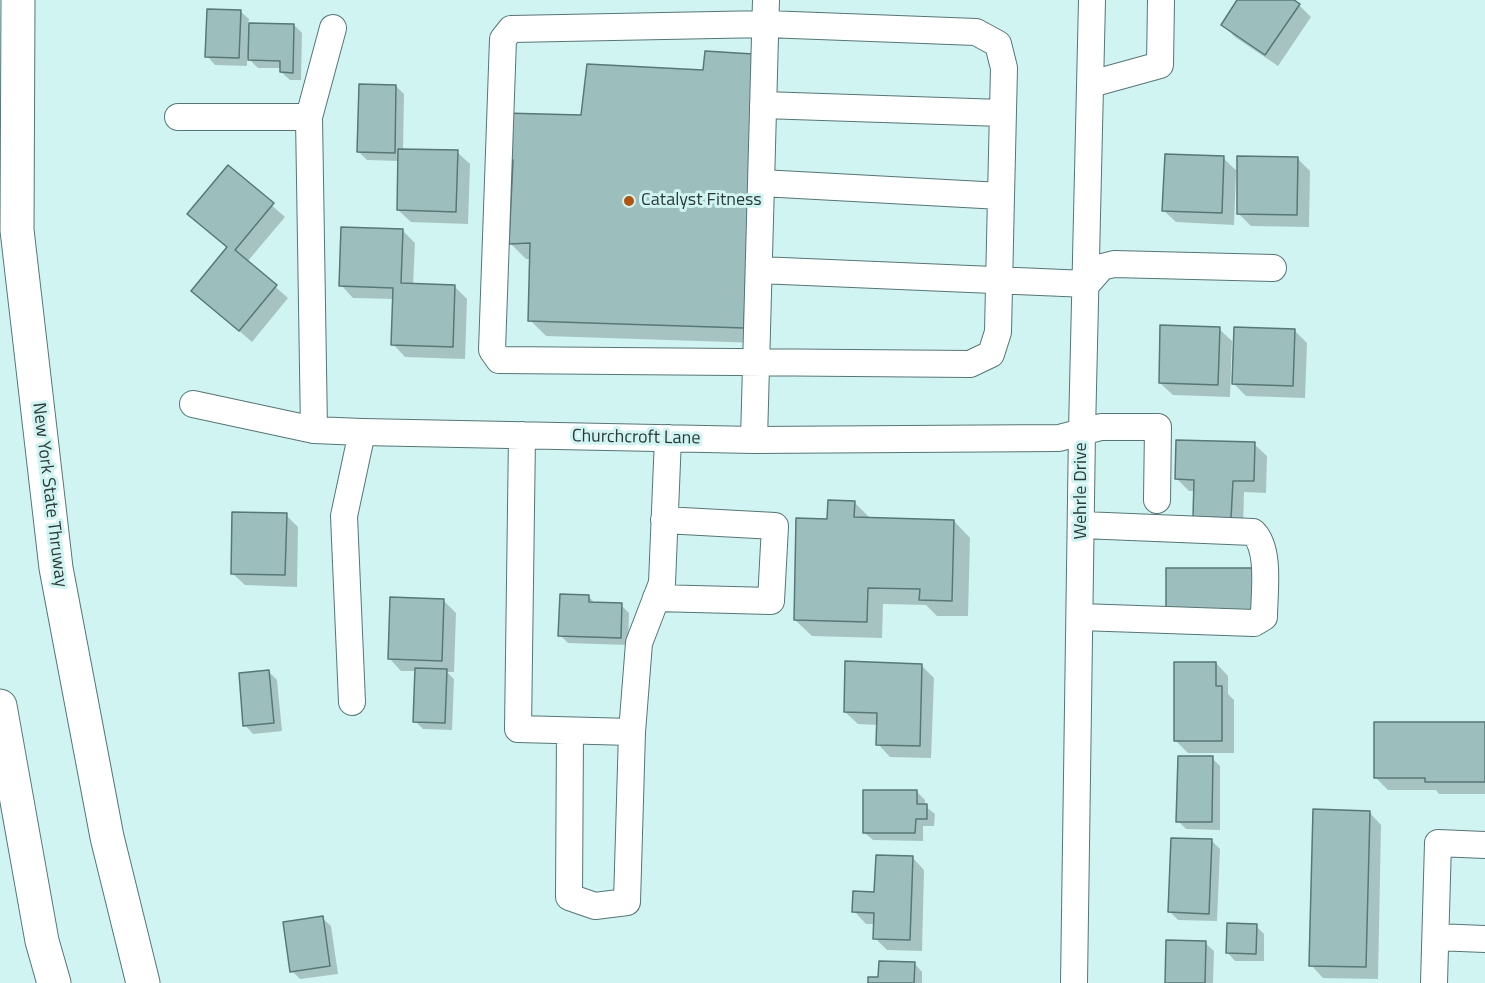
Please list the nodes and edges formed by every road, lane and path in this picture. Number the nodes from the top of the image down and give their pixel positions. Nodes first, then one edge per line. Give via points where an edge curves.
1 (18, 0) edge
2 (1092, 0) edge
3 (1161, 0) edge
4 (766, 12) edge
5 (333, 28) dead end
6 (1091, 84) junction
7 (763, 105) junction
8 (1002, 113) junction
9 (178, 117) dead end
10 (309, 117) junction
11 (761, 183) junction
12 (1001, 196) junction
13 (1273, 268) dead end
14 (759, 270) junction
15 (999, 282) junction
16 (1087, 284) junction
17 (756, 362) junction
18 (193, 404) dead end
19 (314, 430) junction
20 (1082, 431) junction
21 (362, 432) junction
22 (522, 435) junction
23 (668, 438) junction
24 (754, 440) junction
25 (1157, 500) dead end
26 (664, 520) junction
27 (1082, 525) junction
28 (656, 598) junction
29 (1080, 617) junction
30 (352, 702) dead end
31 (0, 706) edge
32 (570, 731) junction
33 (632, 732) junction
34 (1485, 845) edge
35 (1436, 937) junction
36 (1485, 939) edge
37 (54, 983) edge
38 (143, 983) edge
39 (1074, 983) edge
40 (1434, 983) edge

1 - 38 highway, New York State Thruway via 18,230 56,568 107,837
2 - 6 street, Wehrle Drive
3 - 6 street via 1160,65
4 - 7 street
4 - 8 street via 976,32 998,44 1004,68
4 - 17 street via 511,28 503,39 492,338 492,350 500,360
5 - 10 street
6 - 16 street, Wehrle Drive
7 - 8 street
7 - 11 street
8 - 12 street
9 - 10 street
10 - 19 street
11 - 12 street
11 - 14 street
12 - 15 street
13 - 16 street via 1114,264 1102,267
14 - 15 street
14 - 17 street
15 - 16 street
15 - 17 street via 998,332 991,354 970,364
16 - 20 street, Wehrle Drive
17 - 24 street
18 - 19 street, Churchcroft Lane
19 - 21 street, Churchcroft Lane
20 - 24 street, Churchcroft Lane via 1059,438
20 - 25 street, Churchcroft Lane via 1158,427
20 - 27 street, Wehrle Drive
21 - 22 street, Churchcroft Lane
21 - 30 street via 344,516
22 - 23 street, Churchcroft Lane
22 - 32 street via 518,729
23 - 24 street, Churchcroft Lane
23 - 26 street
26 - 28 street via 662,583
26 - 28 street via 775,526 771,601
27 - 29 street, Wehrle Drive
27 - 29 street via 1253,532 1260,539 1264,561 1264,617 1254,623
28 - 33 street via 639,643
29 - 39 street, Wehrle Drive
31 - 37 highway via 42,941
32 - 33 street
32 - 33 street via 569,897 595,906 627,902
34 - 35 street via 1438,843
35 - 36 street
35 - 40 street

